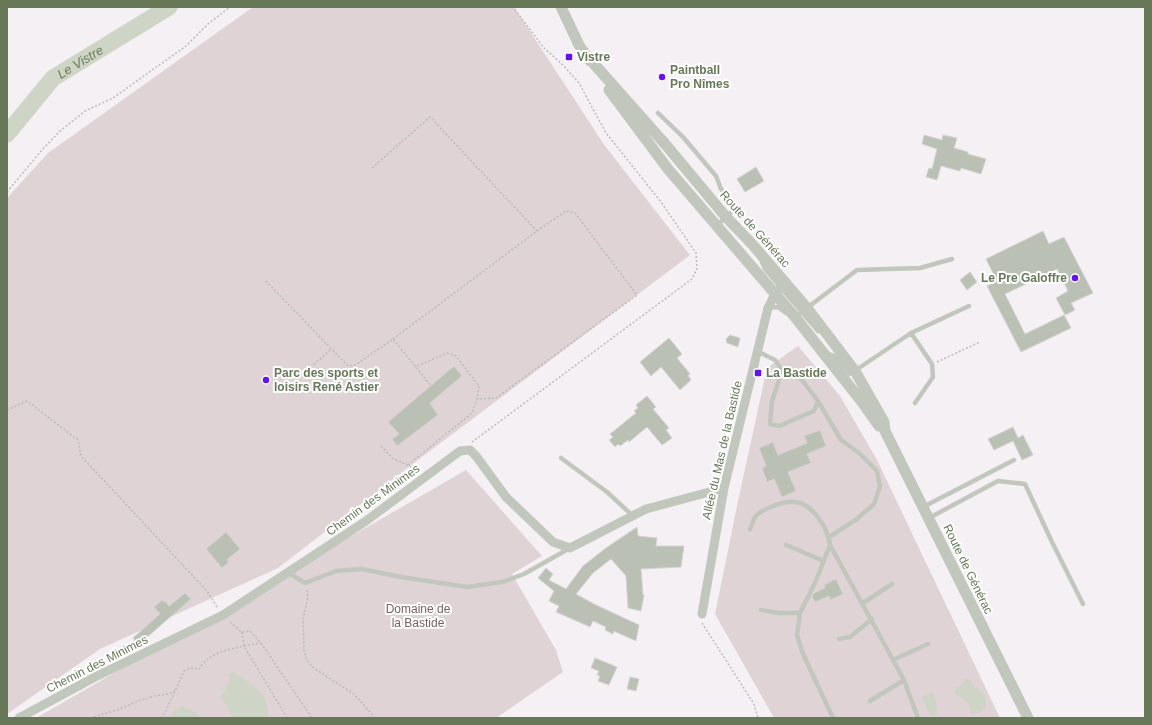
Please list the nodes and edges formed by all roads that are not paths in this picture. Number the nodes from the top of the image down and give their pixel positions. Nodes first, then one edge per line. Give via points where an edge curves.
1 (561, 7) edge
2 (587, 56) junction
3 (658, 113) dead end
4 (720, 222) junction
5 (752, 244) junction
6 (952, 259) dead end
7 (778, 291) junction
8 (969, 306) dead end
9 (768, 308) junction
10 (801, 312) junction
11 (911, 333) junction
12 (820, 350) junction
13 (757, 351) junction
14 (855, 371) junction
15 (781, 374) junction
16 (818, 401) junction
17 (862, 402) junction
18 (915, 403) dead end
19 (885, 431) junction
20 (561, 458) dead end
21 (1014, 460) dead end
22 (724, 488) junction
23 (923, 507) junction
24 (632, 516) junction
25 (929, 518) junction
26 (750, 528) dead end
27 (829, 537) junction
28 (786, 545) dead end
29 (830, 545) junction
30 (570, 548) junction
31 (824, 562) junction
32 (289, 573) junction
33 (892, 584) dead end
34 (863, 603) junction
35 (1083, 604) dead end
36 (762, 610) dead end
37 (800, 613) junction
38 (702, 614) road end
39 (872, 619) junction
40 (839, 639) dead end
41 (928, 644) dead end
42 (893, 660) junction
43 (904, 680) junction
44 (870, 701) dead end
45 (19, 718) edge
46 (834, 718) edge
47 (918, 718) edge
48 (1028, 718) edge

1 - 2 street, Route de Générac
2 - 4 street, Route de Générac via 666,145
2 - 4 street, Route de Générac via 629,118 684,188
3 - 4 lane via 683,137 716,176 721,189 738,207
4 - 5 street, Route de Générac
4 - 7 street, Route de Générac
5 - 7 lane
5 - 10 street, Route de Générac
6 - 10 lane via 920,268 857,270
7 - 9 street, Allée du Mas de la Bastide
7 - 10 street, Route de Générac
8 - 11 lane
9 - 13 street, Allée du Mas de la Bastide
9 - 17 lane via 778,307 789,315
10 - 12 street, Route de Générac
10 - 14 street, Route de Générac via 839,350
11 - 14 lane
11 - 18 lane via 932,364 933,377
12 - 14 lane via 834,356 850,374
12 - 17 street, Route de Générac
13 - 15 lane via 775,360
13 - 22 street, Allée du Mas de la Bastide
14 - 19 street, Route de Générac via 884,422
15 - 16 lane via 790,372 802,380
15 - 16 lane via 772,401 770,424 779,426 814,411
16 - 27 lane via 841,440 877,471 880,486 874,504 857,519
17 - 19 street, Route de Générac
19 - 23 street, Route de Générac
20 - 24 lane via 607,492
21 - 23 lane
22 - 24 street via 646,509
22 - 38 street, Allée du Mas de la Bastide
23 - 25 street, Route de Générac
24 - 30 street
25 - 35 lane via 998,481 1025,484
25 - 48 street, Route de Générac
26 - 27 lane via 756,516 766,509 780,503 796,502 817,515
27 - 29 lane
28 - 31 lane
29 - 31 lane
29 - 34 lane
30 - 32 lane via 524,574 502,582 466,587 362,569 336,571 305,583
30 - 32 street, Chemin des Minimes via 553,542 506,497 470,450 460,451 366,521
31 - 37 lane
32 - 45 street, Chemin des Minimes via 225,618 95,677
33 - 34 lane
34 - 39 lane
36 - 37 lane
37 - 46 lane via 798,635 803,654
39 - 40 lane via 850,637
39 - 42 lane
41 - 42 lane
42 - 43 lane
43 - 44 lane
43 - 47 lane

